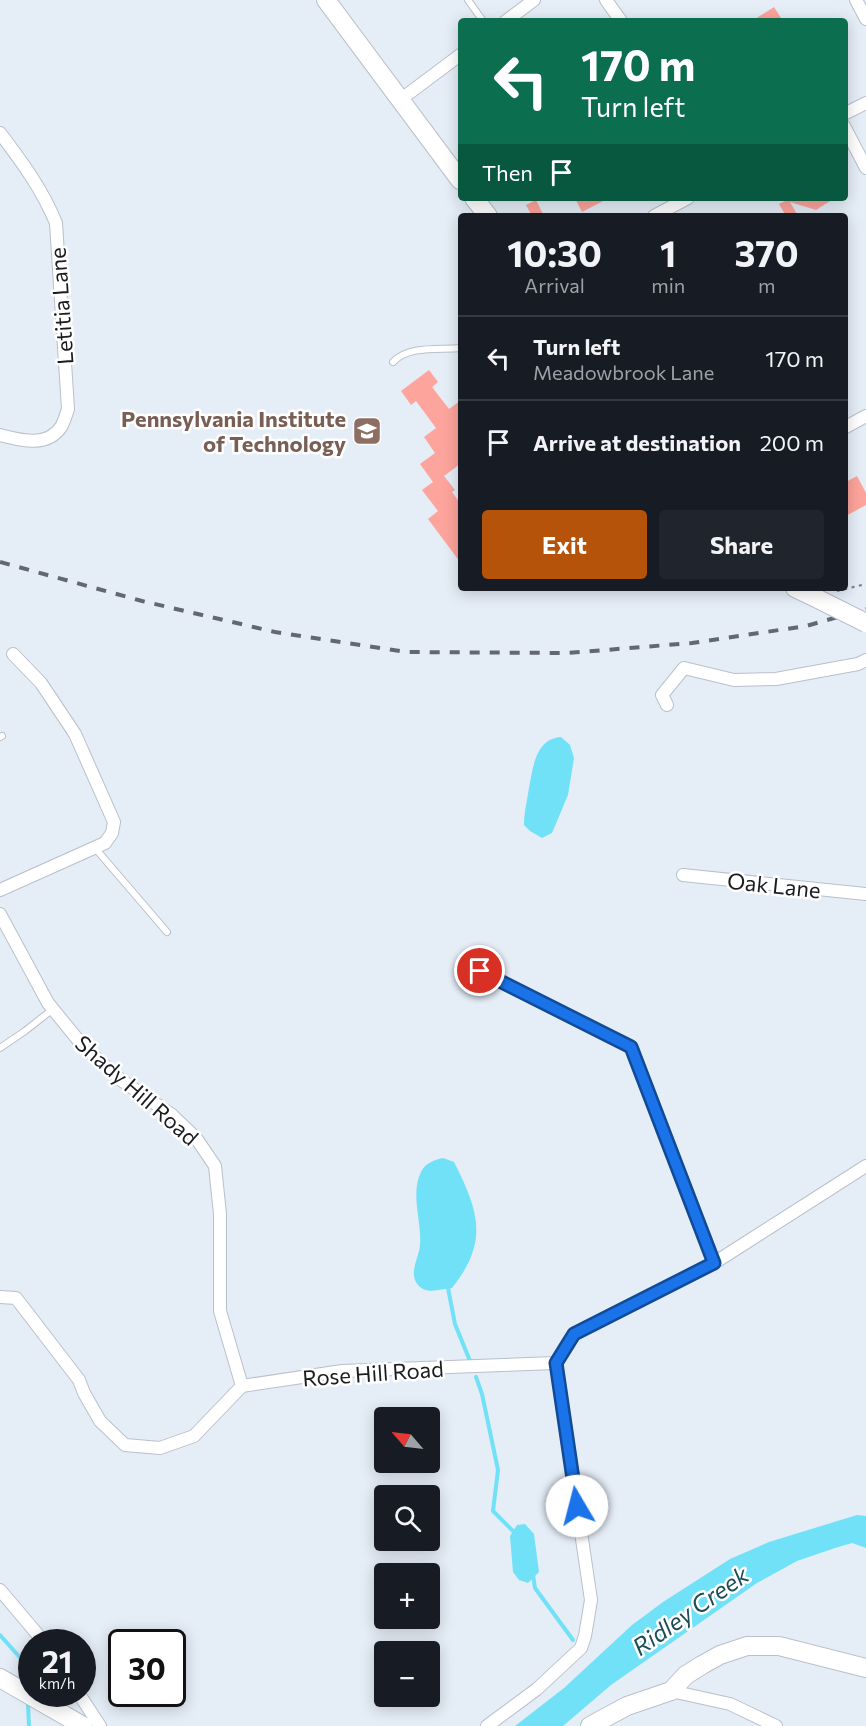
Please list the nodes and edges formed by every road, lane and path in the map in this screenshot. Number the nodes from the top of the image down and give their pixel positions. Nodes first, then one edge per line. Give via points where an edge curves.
1 (326, 0) edge
2 (468, 0) edge
3 (534, 0) edge
4 (606, 0) edge
5 (856, 0) edge
6 (481, 18) edge
7 (510, 18) edge
8 (619, 18) edge
9 (866, 19) edge
10 (458, 56) edge
11 (400, 100) junction
12 (866, 103) edge
13 (848, 112) edge
14 (0, 133) edge
15 (848, 134) edge
16 (866, 168) edge
17 (458, 177) edge
18 (476, 201) edge
19 (682, 201) edge
20 (486, 213) edge
21 (660, 213) edge
22 (458, 348) edge
23 (393, 362) dead end
24 (866, 416) edge
25 (848, 426) edge
26 (0, 435) edge
27 (866, 584) edge
28 (848, 590) edge
29 (805, 591) edge
30 (844, 591) edge
31 (826, 597) junction
32 (866, 623) edge
33 (13, 654) dead end
34 (866, 660) edge
35 (667, 705) dead end
36 (94, 848) junction
37 (683, 875) dead end
38 (0, 890) edge
39 (866, 894) edge
40 (0, 915) edge
41 (167, 932) dead end
42 (480, 971) dead end
43 (53, 1009) junction
44 (0, 1048) edge
45 (866, 1166) edge
46 (714, 1263) junction
47 (0, 1296) edge
48 (556, 1363) junction
49 (242, 1386) junction
50 (0, 1590) edge
51 (33, 1629) edge
52 (866, 1668) edge
53 (0, 1678) edge
54 (671, 1691) junction
55 (88, 1707) edge
56 (83, 1726) edge
57 (100, 1726) edge
58 (487, 1726) edge
59 (590, 1726) edge
60 (776, 1726) edge

1 - 11 main road
2 - 6 lane
3 - 7 street
4 - 8 street
5 - 9 street
10 - 11 street
11 - 17 main road
12 - 13 street
14 - 26 street, Letitia Lane via 33,176 56,223 68,409 61,428 46,440 25,441
15 - 16 street
18 - 20 main road
19 - 21 street
22 - 23 lane via 411,352
24 - 25 street
27 - 28 path
29 - 31 main road
30 - 31 path
31 - 32 main road, bridge
33 - 36 street via 41,683 75,734 114,822 112,834
34 - 35 street via 776,679 734,680 684,668 662,695
36 - 38 street
36 - 41 lane
37 - 39 street, Oak Lane
40 - 43 street, Shady Hill Road
42 - 46 street via 631,1047
43 - 44 lane
43 - 49 street, Shady Hill Road via 83,1046 196,1138 216,1166 220,1311
45 - 46 street
46 - 48 street via 574,1334
47 - 49 street via 16,1298 80,1380 100,1421 125,1445 160,1448 194,1436
48 - 49 street, Rose Hill Road via 342,1371
48 - 58 street via 591,1600 585,1636 581,1648 537,1689
50 - 51 street
52 - 54 main road via 779,1646 747,1646 702,1665
53 - 56 main road
54 - 59 main road via 634,1702
54 - 60 street via 730,1704
55 - 57 street

